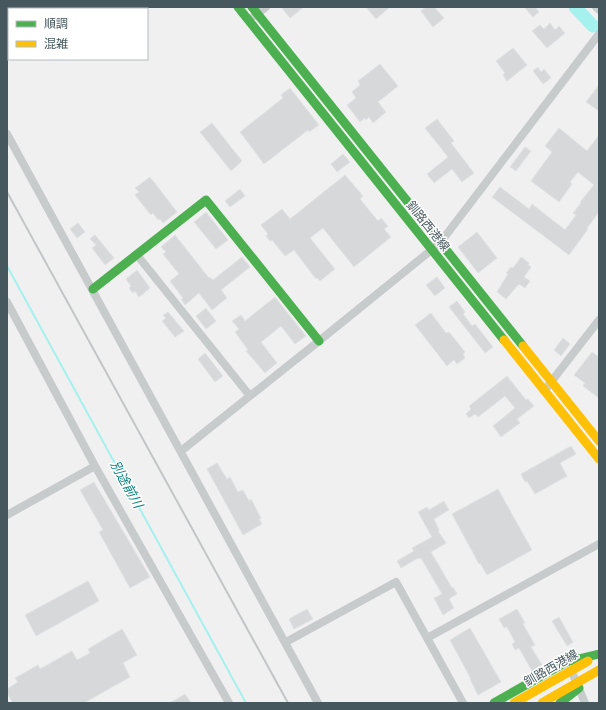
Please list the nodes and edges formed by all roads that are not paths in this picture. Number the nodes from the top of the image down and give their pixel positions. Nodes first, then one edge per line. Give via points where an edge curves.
1 (238, 7) edge
2 (266, 7) edge
3 (596, 7) edge
4 (255, 10) edge
5 (599, 10) edge
6 (249, 21) junction
7 (599, 34) edge
8 (7, 134) edge
9 (440, 243) junction
10 (432, 250) junction
11 (137, 255) junction
12 (93, 289) junction
13 (7, 302) edge
14 (599, 320) edge
15 (319, 341) junction
16 (552, 382) junction
17 (544, 391) junction
18 (250, 396) junction
19 (599, 441) edge
20 (181, 450) junction
21 (599, 460) edge
22 (96, 466) junction
23 (7, 515) edge
24 (599, 544) edge
25 (427, 638) junction
26 (286, 642) junction
27 (599, 654) edge
28 (571, 670) junction
29 (599, 670) edge
30 (578, 685) junction
31 (229, 703) edge
32 (318, 703) edge
33 (463, 703) edge
34 (494, 703) edge
35 (514, 703) edge
36 (542, 703) edge
37 (560, 703) edge
38 (585, 703) edge

1 - 6 main road, 釧路西港線
2 - 4 street
3 - 5 street
4 - 6 street
4 - 9 main road, 釧路西港線
6 - 10 main road, 釧路西港線
7 - 9 street
8 - 12 street
9 - 10 street
9 - 16 main road, 釧路西港線
10 - 15 street
10 - 17 main road, 釧路西港線
11 - 12 main road
11 - 15 main road via 206,200
11 - 18 street
12 - 20 street
13 - 22 street
14 - 16 street
15 - 18 street
16 - 17 street
16 - 19 main road, 釧路西港線
17 - 21 main road, 釧路西港線
18 - 20 street
20 - 26 street
22 - 23 street
22 - 31 street
24 - 25 street
25 - 26 street via 396,582
25 - 33 street
26 - 32 street
27 - 28 main road, 釧路西港線
27 - 34 main road via 566,662
28 - 30 street
28 - 35 main road, 釧路西港線
29 - 30 main road
30 - 36 main road
30 - 37 main road
30 - 38 street

